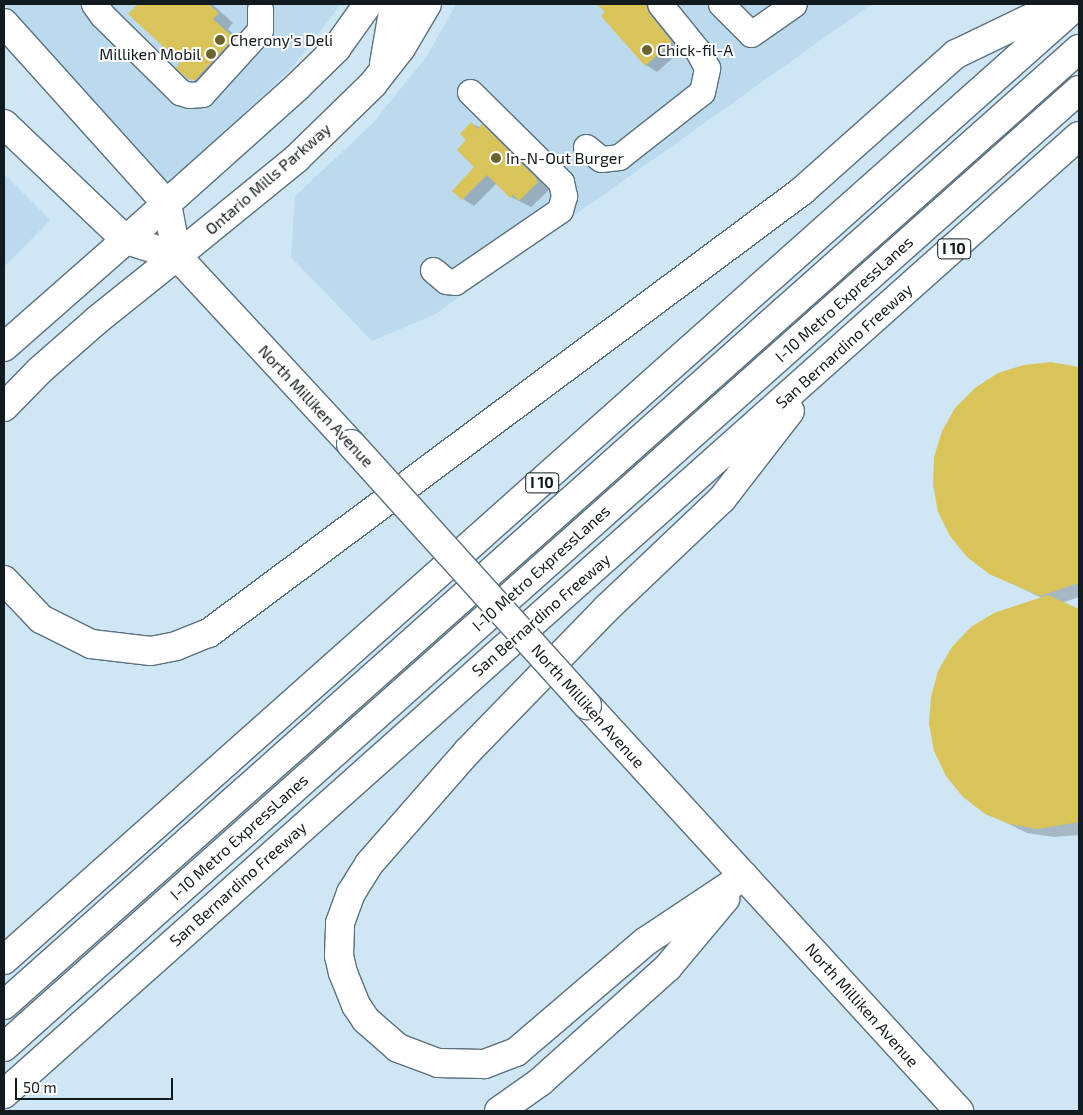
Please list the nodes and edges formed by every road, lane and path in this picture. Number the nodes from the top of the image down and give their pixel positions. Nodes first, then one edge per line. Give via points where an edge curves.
1 (94, 4) edge
2 (368, 4) edge
3 (397, 4) edge
4 (427, 4) edge
5 (660, 4) edge
6 (721, 4) edge
7 (794, 4) edge
8 (1060, 4) edge
9 (1078, 4) edge
10 (259, 6) edge
11 (4, 23) edge
12 (1079, 49) edge
13 (383, 70) junction
14 (1079, 90) edge
15 (470, 92) dead end
16 (4, 124) edge
17 (1079, 136) edge
18 (586, 147) dead end
19 (167, 204) junction
20 (126, 240) junction
21 (177, 256) junction
22 (433, 270) dead end
23 (4, 347) edge
24 (828, 361) junction
25 (4, 408) edge
26 (4, 580) edge
27 (744, 876) junction
28 (4, 960) edge
29 (4, 1006) edge
30 (4, 1047) edge
31 (4, 1094) edge
32 (499, 1111) edge
33 (959, 1111) edge

1 - 10 lane via 180,92 189,95 202,94 260,30
2 - 19 main road via 336,49 305,80
3 - 13 main road
4 - 13 main road, Ontario Mills Parkway
5 - 18 lane via 698,50 708,68 702,92 620,157 600,159
6 - 7 lane via 751,34
8 - 26 main road via 956,54 802,191 209,633 176,646 151,650 91,644 41,619
9 - 28 main road, I 10
11 - 19 main road
12 - 29 main road, I-10 Metro ExpressLanes
13 - 21 main road, Ontario Mills Parkway via 297,158
14 - 30 main road, I-10 Metro ExpressLanes
15 - 22 lane via 561,182 564,196 560,210 455,282 446,282
16 - 20 main road, North Milliken Avenue
17 - 24 main road, San Bernardino Freeway / I 10
19 - 20 main road
19 - 21 main road
20 - 21 main road, North Milliken Avenue
20 - 23 main road
21 - 25 main road, Ontario Mills Parkway via 75,339
21 - 27 main road, North Milliken Avenue, bridge
24 - 27 main road via 722,500 607,608 468,751 369,864 350,894 340,923 339,956 356,1005 366,1020 398,1048 438,1064 484,1064 516,1052 646,941
24 - 31 main road, San Bernardino Freeway / I 10
27 - 32 main road via 668,967 540,1082
27 - 33 main road, North Milliken Avenue

